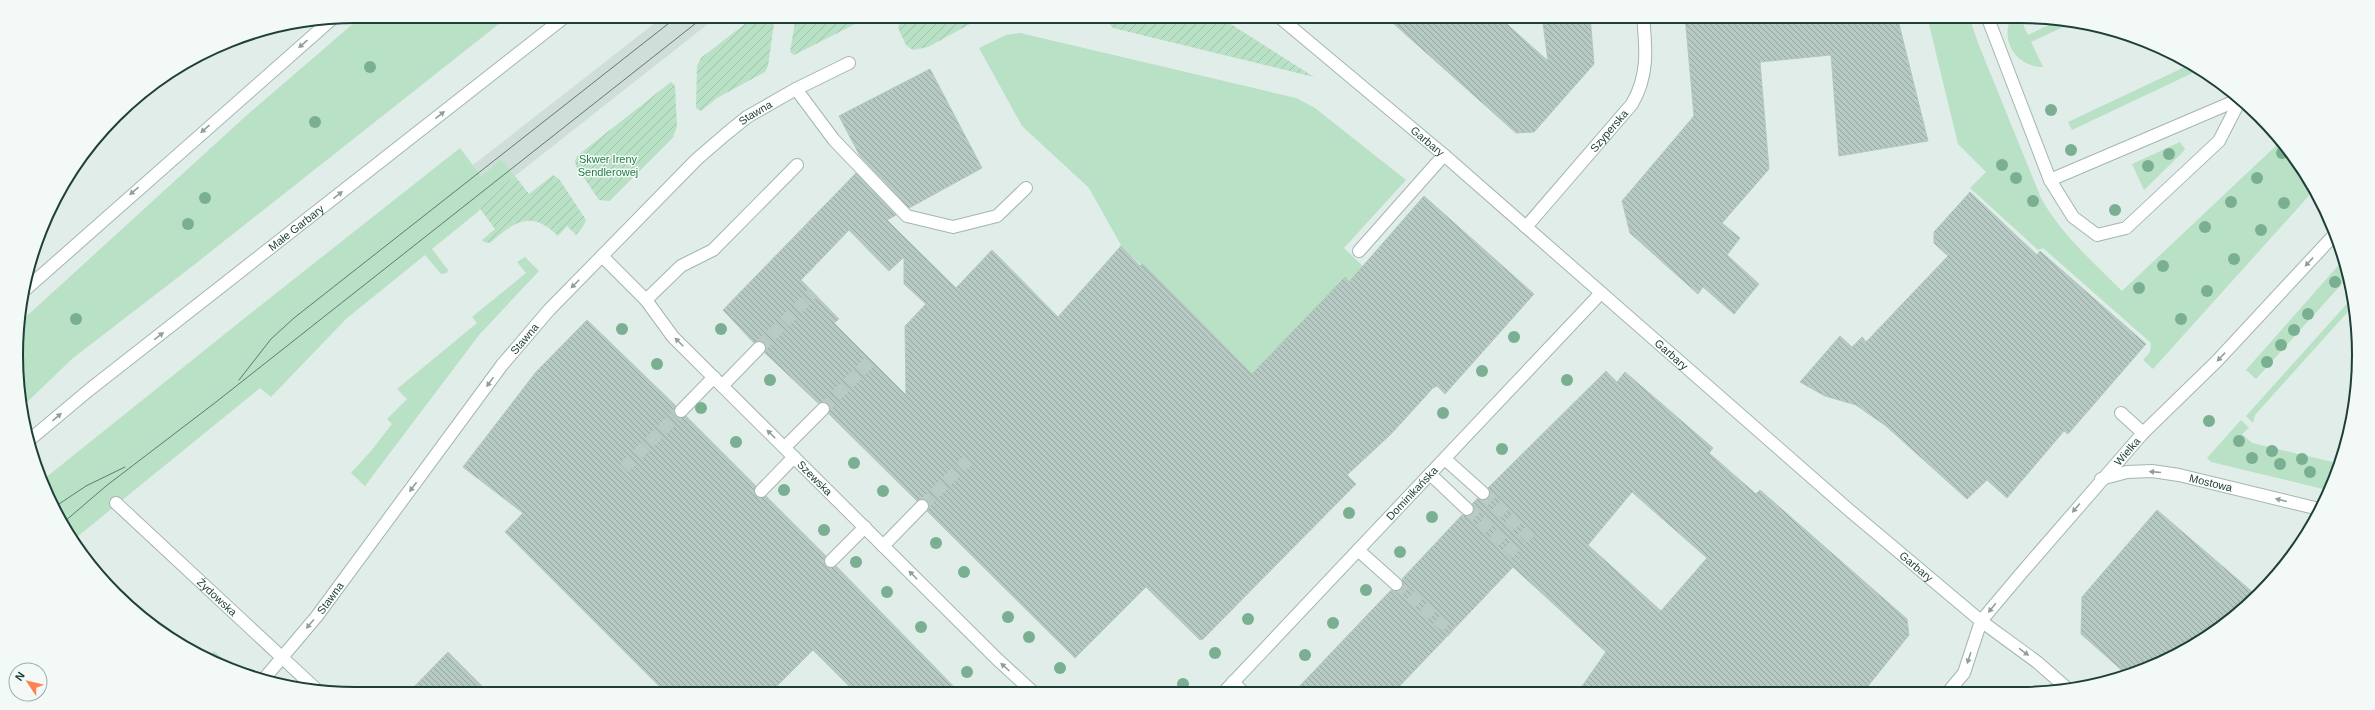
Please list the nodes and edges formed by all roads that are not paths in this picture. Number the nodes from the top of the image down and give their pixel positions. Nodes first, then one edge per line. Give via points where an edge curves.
1 (557, 23) edge
2 (1286, 23) edge
3 (1643, 23) edge
4 (1990, 23) edge
5 (325, 25) edge
6 (849, 63) dead end
7 (796, 89) junction
8 (2235, 102) edge
9 (2238, 104) edge
10 (1444, 155) junction
11 (798, 165) dead end
12 (2050, 180) junction
13 (1026, 188) dead end
14 (1526, 227) junction
15 (2331, 239) edge
16 (1359, 251) dead end
17 (602, 256) junction
18 (30, 285) edge
19 (1601, 293) junction
20 (646, 300) junction
21 (759, 348) tunnel mouth
22 (718, 381) junction
23 (824, 409) tunnel mouth
24 (681, 411) tunnel mouth
25 (2121, 413) dead end
26 (2144, 433) junction
27 (33, 437) edge
28 (785, 448) junction
29 (794, 457) junction
30 (1445, 459) junction
31 (1430, 474) junction
32 (2101, 479) junction
33 (761, 491) dead end
34 (1483, 493) tunnel mouth
35 (116, 503) dead end
36 (922, 506) tunnel mouth
37 (2315, 508) edge
38 (1467, 509) tunnel mouth
39 (865, 527) junction
40 (883, 546) junction
41 (1358, 550) junction
42 (831, 561) dead end
43 (1396, 584) tunnel mouth
44 (1982, 621) junction
45 (282, 657) junction
46 (267, 675) edge
47 (1233, 682) junction
48 (310, 684) edge
49 (2062, 684) edge
50 (1027, 687) edge
51 (1228, 687) edge
52 (1238, 687) edge
53 (1952, 687) edge

27 -> 1 street, Małe Garbary via 89,390
2 - 10 street, Garbary
3 - 14 street, Szyperska via 1646,66 1639,93
4 - 12 street
5 -> 18 street
6 - 7 street, Stawna
7 - 13 street via 834,140 907,216 953,227 997,216
7 - 17 street, Stawna via 747,117 726,134 697,159
8 - 12 street
9 - 12 street via 2219,141 2126,228 2097,236 2073,217
10 - 14 street, Garbary
10 - 16 street
11 - 20 street via 713,250 681,266
14 - 19 street, Garbary
15 -> 26 street, Wielka via 2218,361
17 - 20 street, Szewska
17 -> 45 street, Stawna via 549,310 502,365 317,616
19 - 30 street, Dominikańska
19 - 44 street, Garbary via 1838,500
22 -> 20 street, Szewska via 673,337
21 - 22 street
22 - 24 street
28 -> 22 street, Szewska
23 - 28 street
25 - 26 street
26 - 32 street, Wielka
28 - 29 street, Szewska
29 - 33 street
29 - 39 street, Szewska
30 - 31 street, Dominikańska
30 - 34 street
31 - 38 street
31 - 41 street, Dominikańska
37 -> 32 street, Mostowa via 2179,475 2152,471 2127,472
32 -> 44 street, Wielka
35 - 45 street, Żydowska
36 - 40 street
39 - 40 street, Szewska
39 - 42 street
50 -> 40 street, Szewska
41 - 43 street
41 - 47 street, Dominikańska
44 -> 49 street, Garbary
44 -> 53 street, Wielka via 1964,673
45 - 46 street, Stawna
45 - 48 street, Żydowska
47 - 51 street, Dominikańska
47 - 52 street

